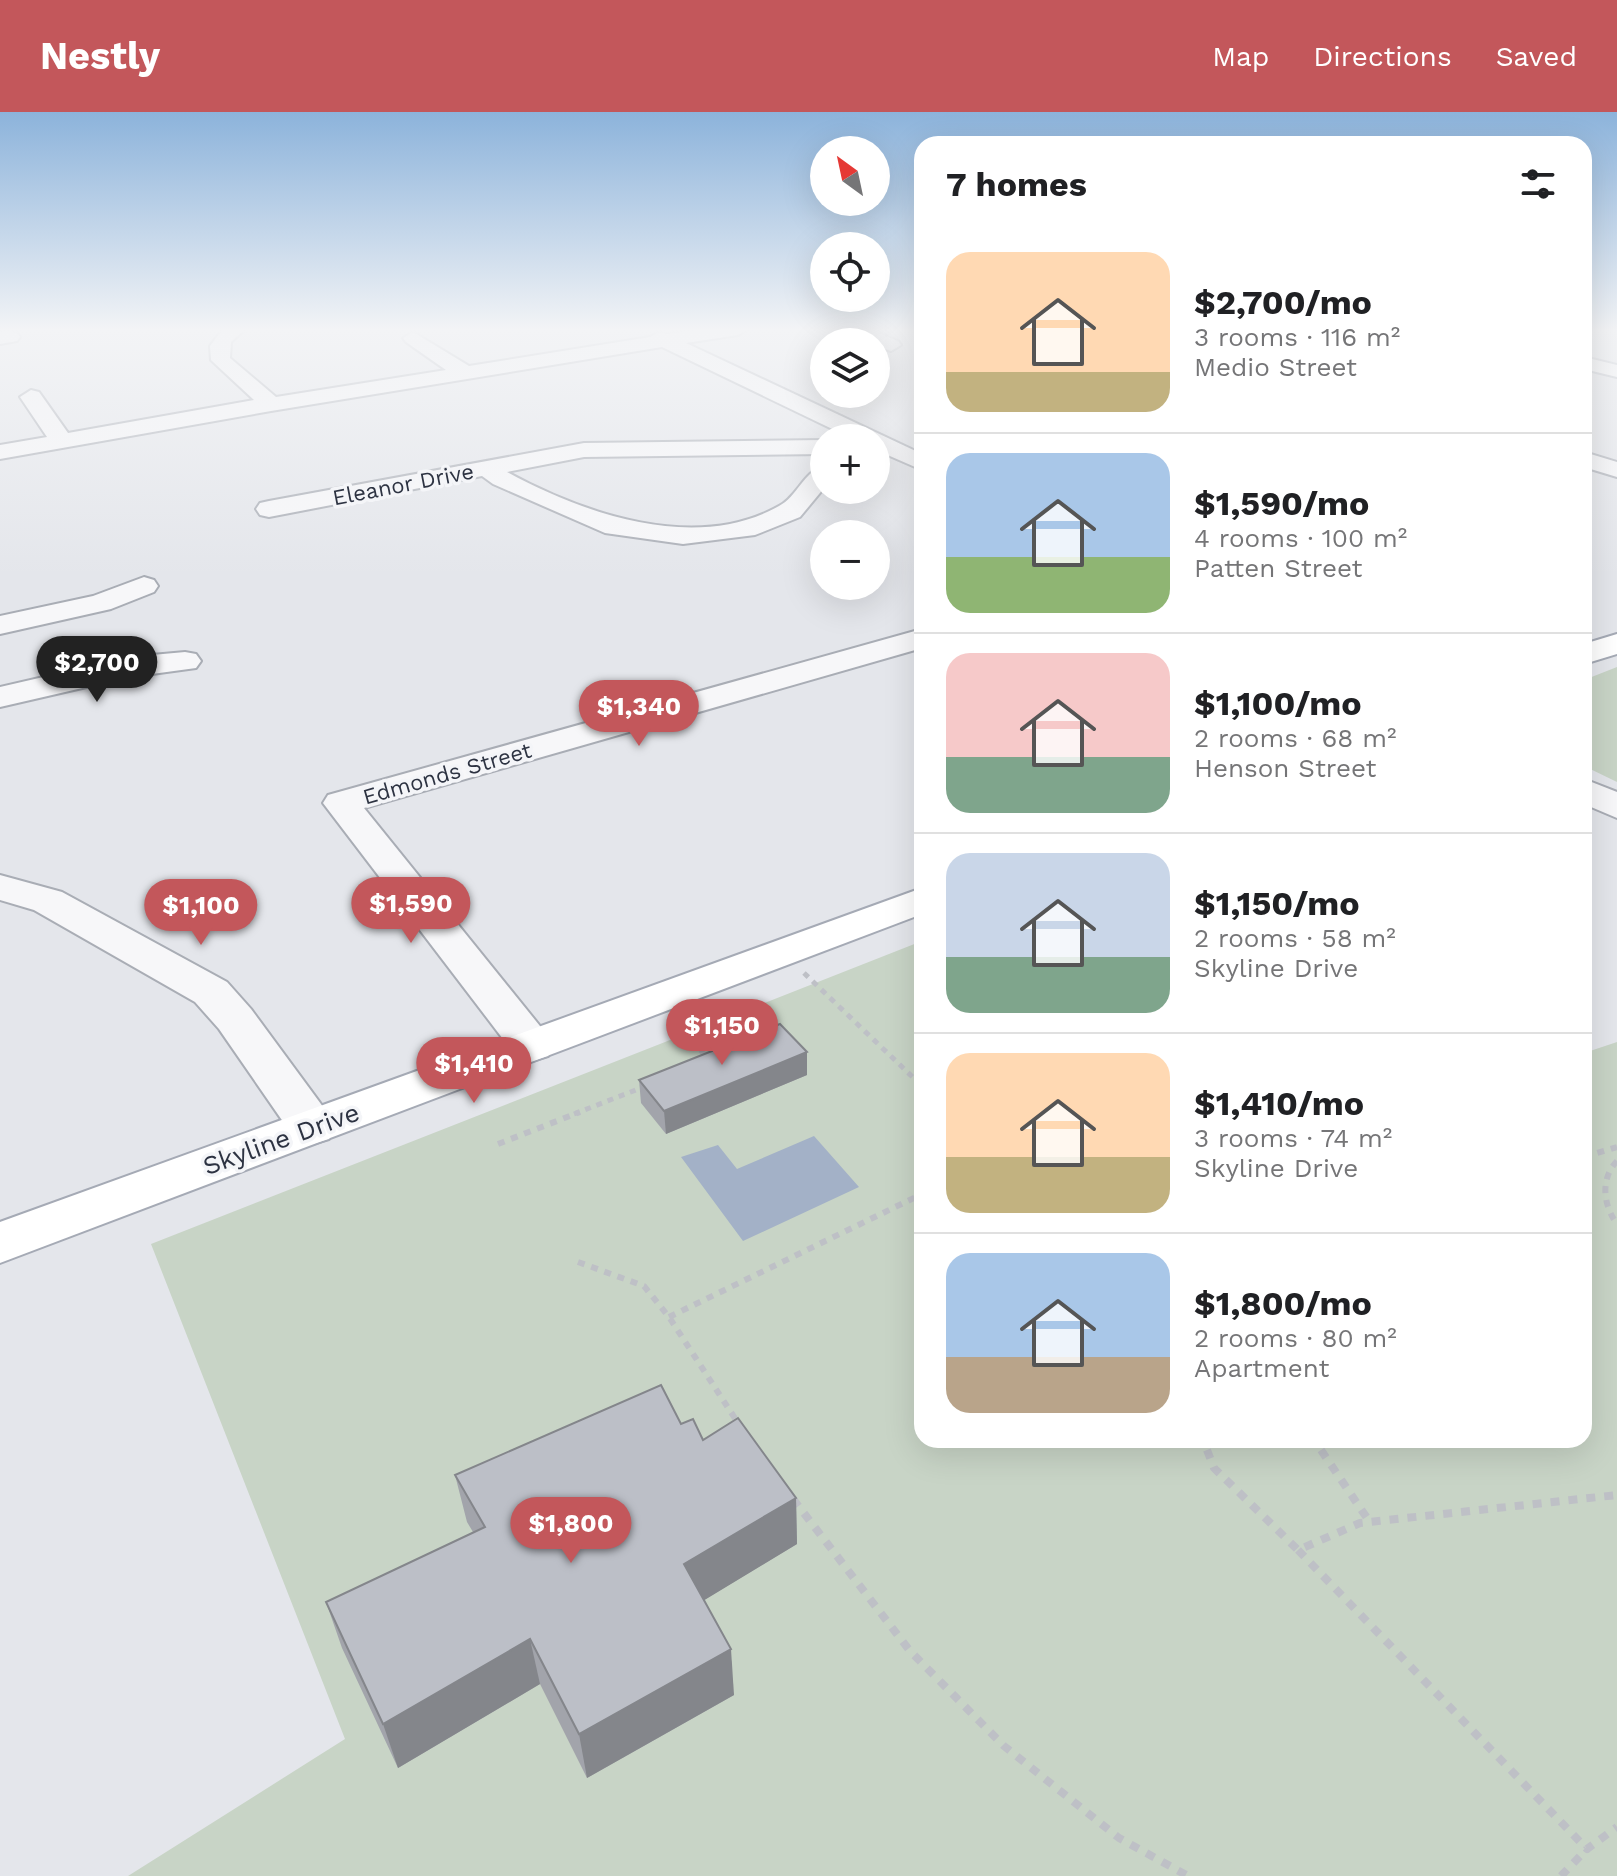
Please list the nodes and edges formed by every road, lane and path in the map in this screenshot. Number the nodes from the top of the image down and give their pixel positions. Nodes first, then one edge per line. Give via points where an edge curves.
1 (41, 411) edge
2 (230, 411) edge
3 (814, 411) edge
4 (840, 424) edge
5 (62, 441) junction
6 (810, 447) edge
7 (890, 448) edge
8 (0, 452) edge
9 (914, 459) edge
10 (1592, 462) edge
11 (490, 468) junction
12 (1617, 470) edge
13 (810, 489) edge
14 (269, 509) dead end
15 (144, 586) dead end
16 (0, 625) edge
17 (914, 640) edge
18 (1617, 643) edge
19 (1592, 652) edge
20 (185, 661) dead end
21 (0, 697) edge
22 (1592, 794) edge
23 (1617, 807) edge
24 (0, 887) edge
25 (914, 903) edge
26 (782, 952) junction
27 (656, 1000) junction
28 (532, 1046) junction
29 (696, 1067) edge
30 (914, 1078) edge
31 (654, 1083) edge
32 (312, 1127) junction
33 (498, 1144) dead end
34 (1617, 1147) edge
35 (1592, 1155) edge
36 (1617, 1161) edge
37 (914, 1198) edge
38 (1617, 1224) edge
39 (0, 1243) edge
40 (578, 1262) dead end
41 (669, 1317) junction
42 (747, 1437) edge
43 (1206, 1448) edge
44 (1320, 1448) edge
45 (785, 1488) edge
46 (1617, 1495) edge
47 (1370, 1522) junction
48 (1298, 1550) junction
49 (1617, 1827) edge
50 (1587, 1849) junction
51 (1188, 1876) edge
52 (1561, 1876) edge

1 - 5 street
2 - 5 street
3 - 4 street
5 - 8 street
6 - 11 street, Eleanor Drive via 584,450
7 - 9 street
10 - 12 street
11 - 13 street via 502,479 614,527 683,536 746,529 791,511
11 - 14 street, Eleanor Drive
15 - 16 street via 101,603
17 - 28 street, Edmonds Street via 341,803
18 - 19 main road
20 - 21 street via 130,667
22 - 23 street
24 - 32 street via 48,901 211,992
25 - 26 main road, Skyline Drive
26 - 27 main road, Skyline Drive
26 - 30 path
27 - 28 main road, Skyline Drive
27 - 29 path via 710,1061
28 - 32 main road, Skyline Drive
31 - 33 path
32 - 39 main road, Skyline Drive
34 - 35 path
36 - 38 path via 1610,1167 1605,1190
37 - 41 path
40 - 41 path via 644,1286
41 - 42 path
43 - 48 path via 1214,1468
44 - 47 path
45 - 51 path via 910,1651 1004,1746 1119,1838
46 - 47 path
47 - 48 path
48 - 50 path
49 - 50 path
50 - 52 path

